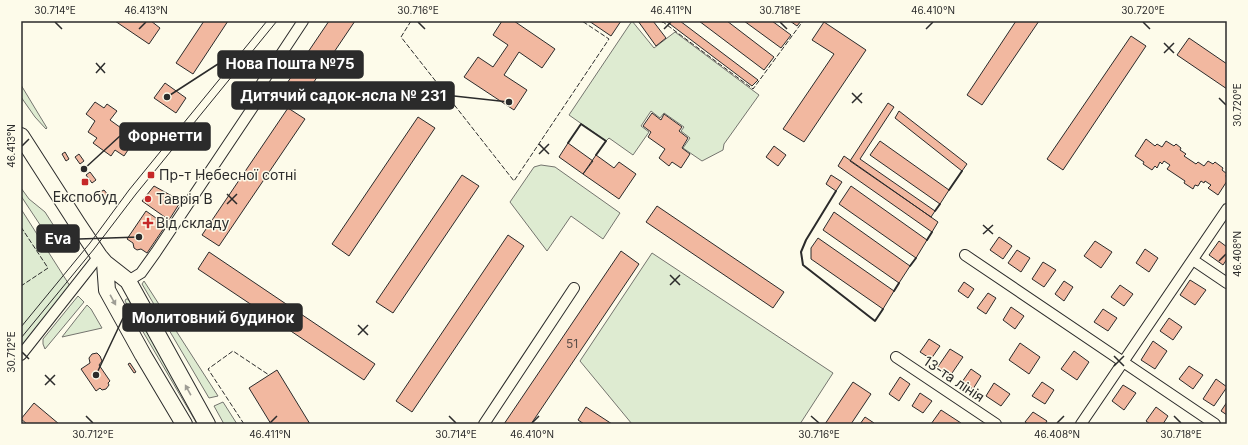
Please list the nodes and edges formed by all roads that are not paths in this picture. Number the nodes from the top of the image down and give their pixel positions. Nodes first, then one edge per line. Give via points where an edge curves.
1 (303, 21) edge
2 (21, 136) edge
3 (1227, 209) edge
4 (965, 255) dead end
5 (102, 260) junction
6 (1193, 260) junction
7 (128, 281) junction
8 (1227, 283) edge
9 (574, 288) dead end
10 (21, 355) edge
11 (896, 357) dead end
12 (1123, 362) junction
13 (184, 424) edge
14 (207, 424) edge
15 (484, 424) edge
16 (996, 424) edge
17 (1081, 424) edge
18 (1215, 424) edge

1 - 7 street via 262,83 255,104 156,252 141,273
2 - 5 main road
3 - 6 street
4 - 12 street
5 - 7 main road
5 - 10 street
5 -> 13 main road via 107,290
6 - 8 street
6 - 12 street
14 -> 7 main road
9 - 15 street
11 - 16 street, 13-та лінія
12 - 17 street
12 - 18 street

